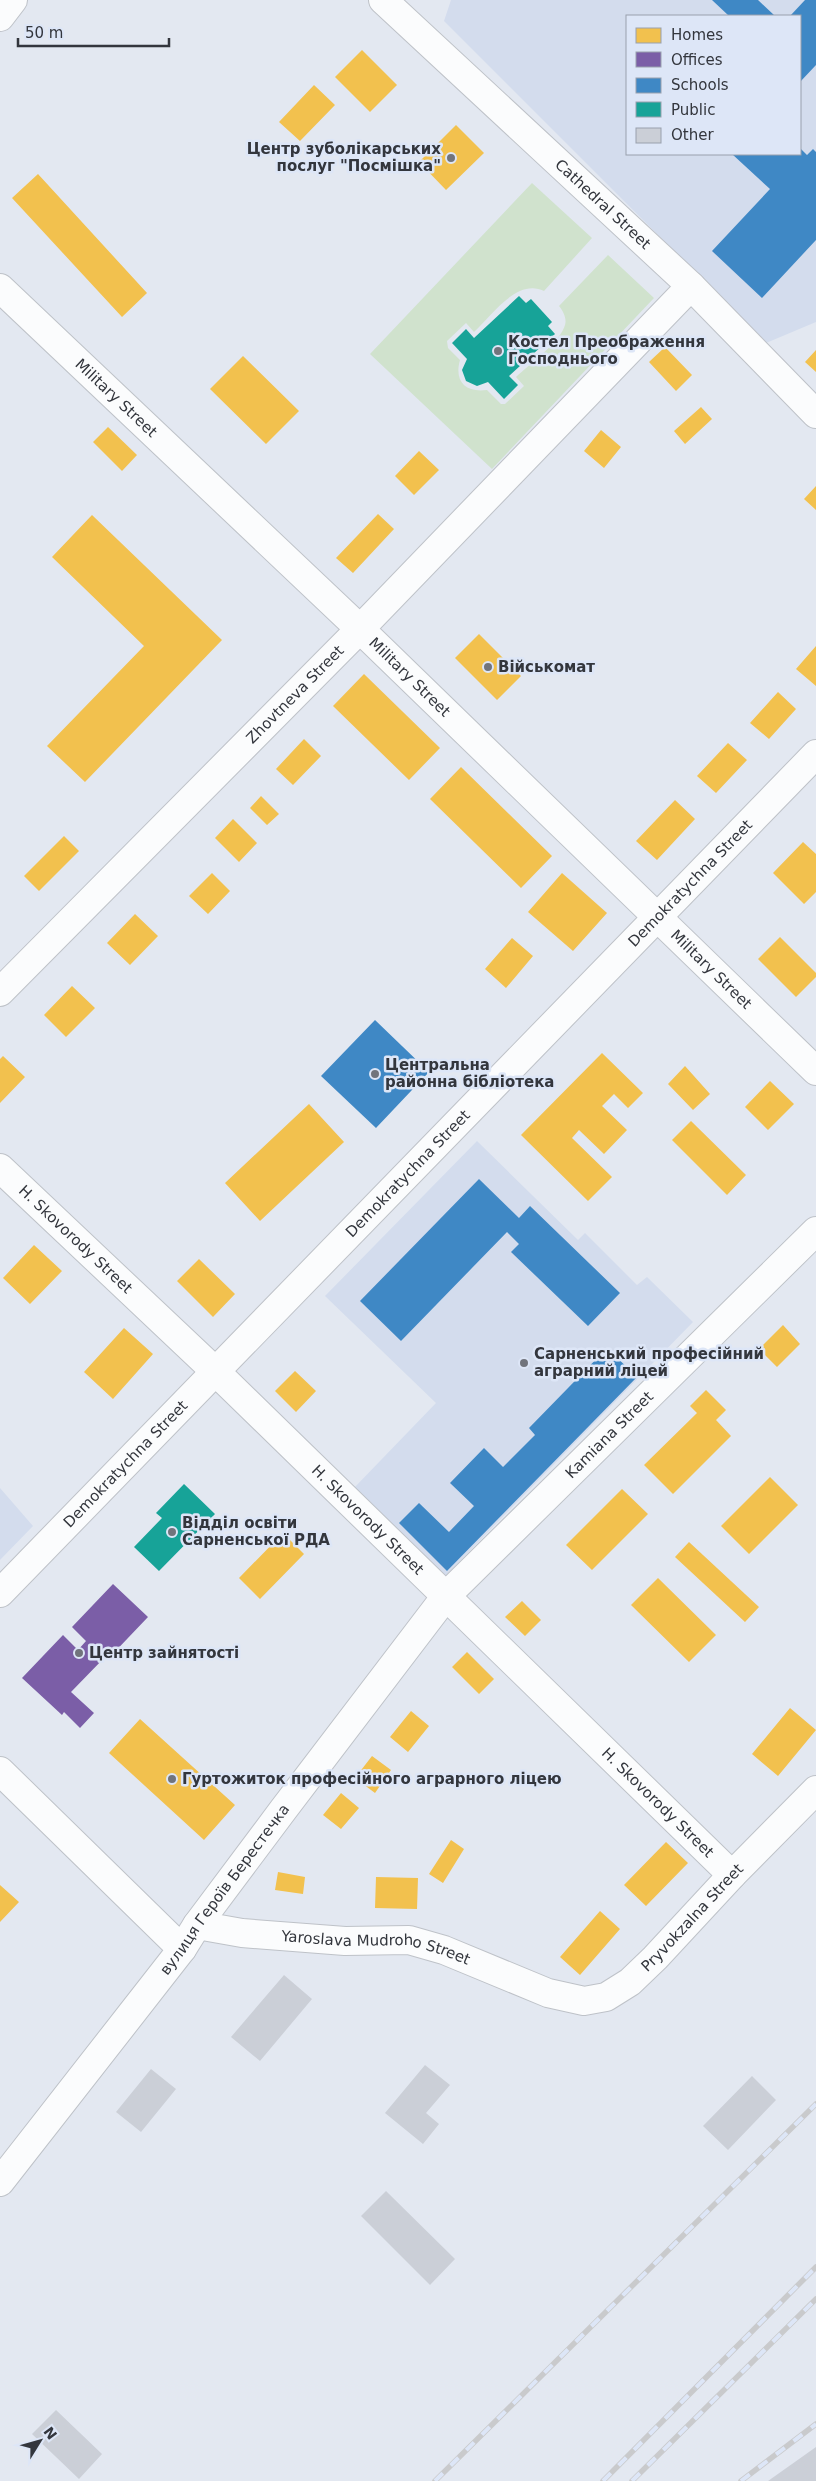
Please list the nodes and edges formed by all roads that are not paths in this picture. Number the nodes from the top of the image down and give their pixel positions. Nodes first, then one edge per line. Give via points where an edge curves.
1 (12, 0) edge
2 (383, 0) edge
3 (0, 17) edge
4 (691, 286) junction
5 (0, 288) edge
6 (816, 414) edge
7 (360, 629) junction
8 (816, 754) edge
9 (657, 919) junction
10 (0, 992) edge
11 (816, 1071) edge
12 (0, 1168) edge
13 (816, 1231) edge
14 (216, 1372) junction
15 (0, 1592) edge
16 (446, 1596) junction
17 (0, 1771) edge
18 (816, 1790) edge
19 (732, 1875) junction
20 (197, 1925) junction
21 (182, 1949) junction
22 (548, 1992) joint
23 (0, 2182) edge

1 - 3 street
2 - 4 street, Cathedral Street
4 - 6 street, Cathedral Street
4 - 7 street, Zhovtneva Street
5 - 7 street, Military Street
7 - 9 street, Military Street
7 - 10 street, Zhovtneva Street
8 - 9 street, Demokratychna Street
9 - 11 street, Military Street
9 - 14 street, Demokratychna Street
12 - 14 street, H. Skovorody Street
13 - 16 street, Kamiana Street
14 - 15 street, Demokratychna Street
14 - 16 street, H. Skovorody Street
16 - 19 street, H. Skovorody Street
16 - 20 street, вулиця Героїв Берестечка
17 - 21 street
18 - 19 street, Pryvokzalna Street
19 - 22 street, Pryvokzalna Street via 630,1982 606,1997 584,2001
20 - 21 street, вулиця Героїв Берестечка
20 - 22 street, Yaroslava Mudroho Street via 242,1933 345,1941 409,1940 444,1950
21 - 23 street, вулиця Героїв Берестечка

